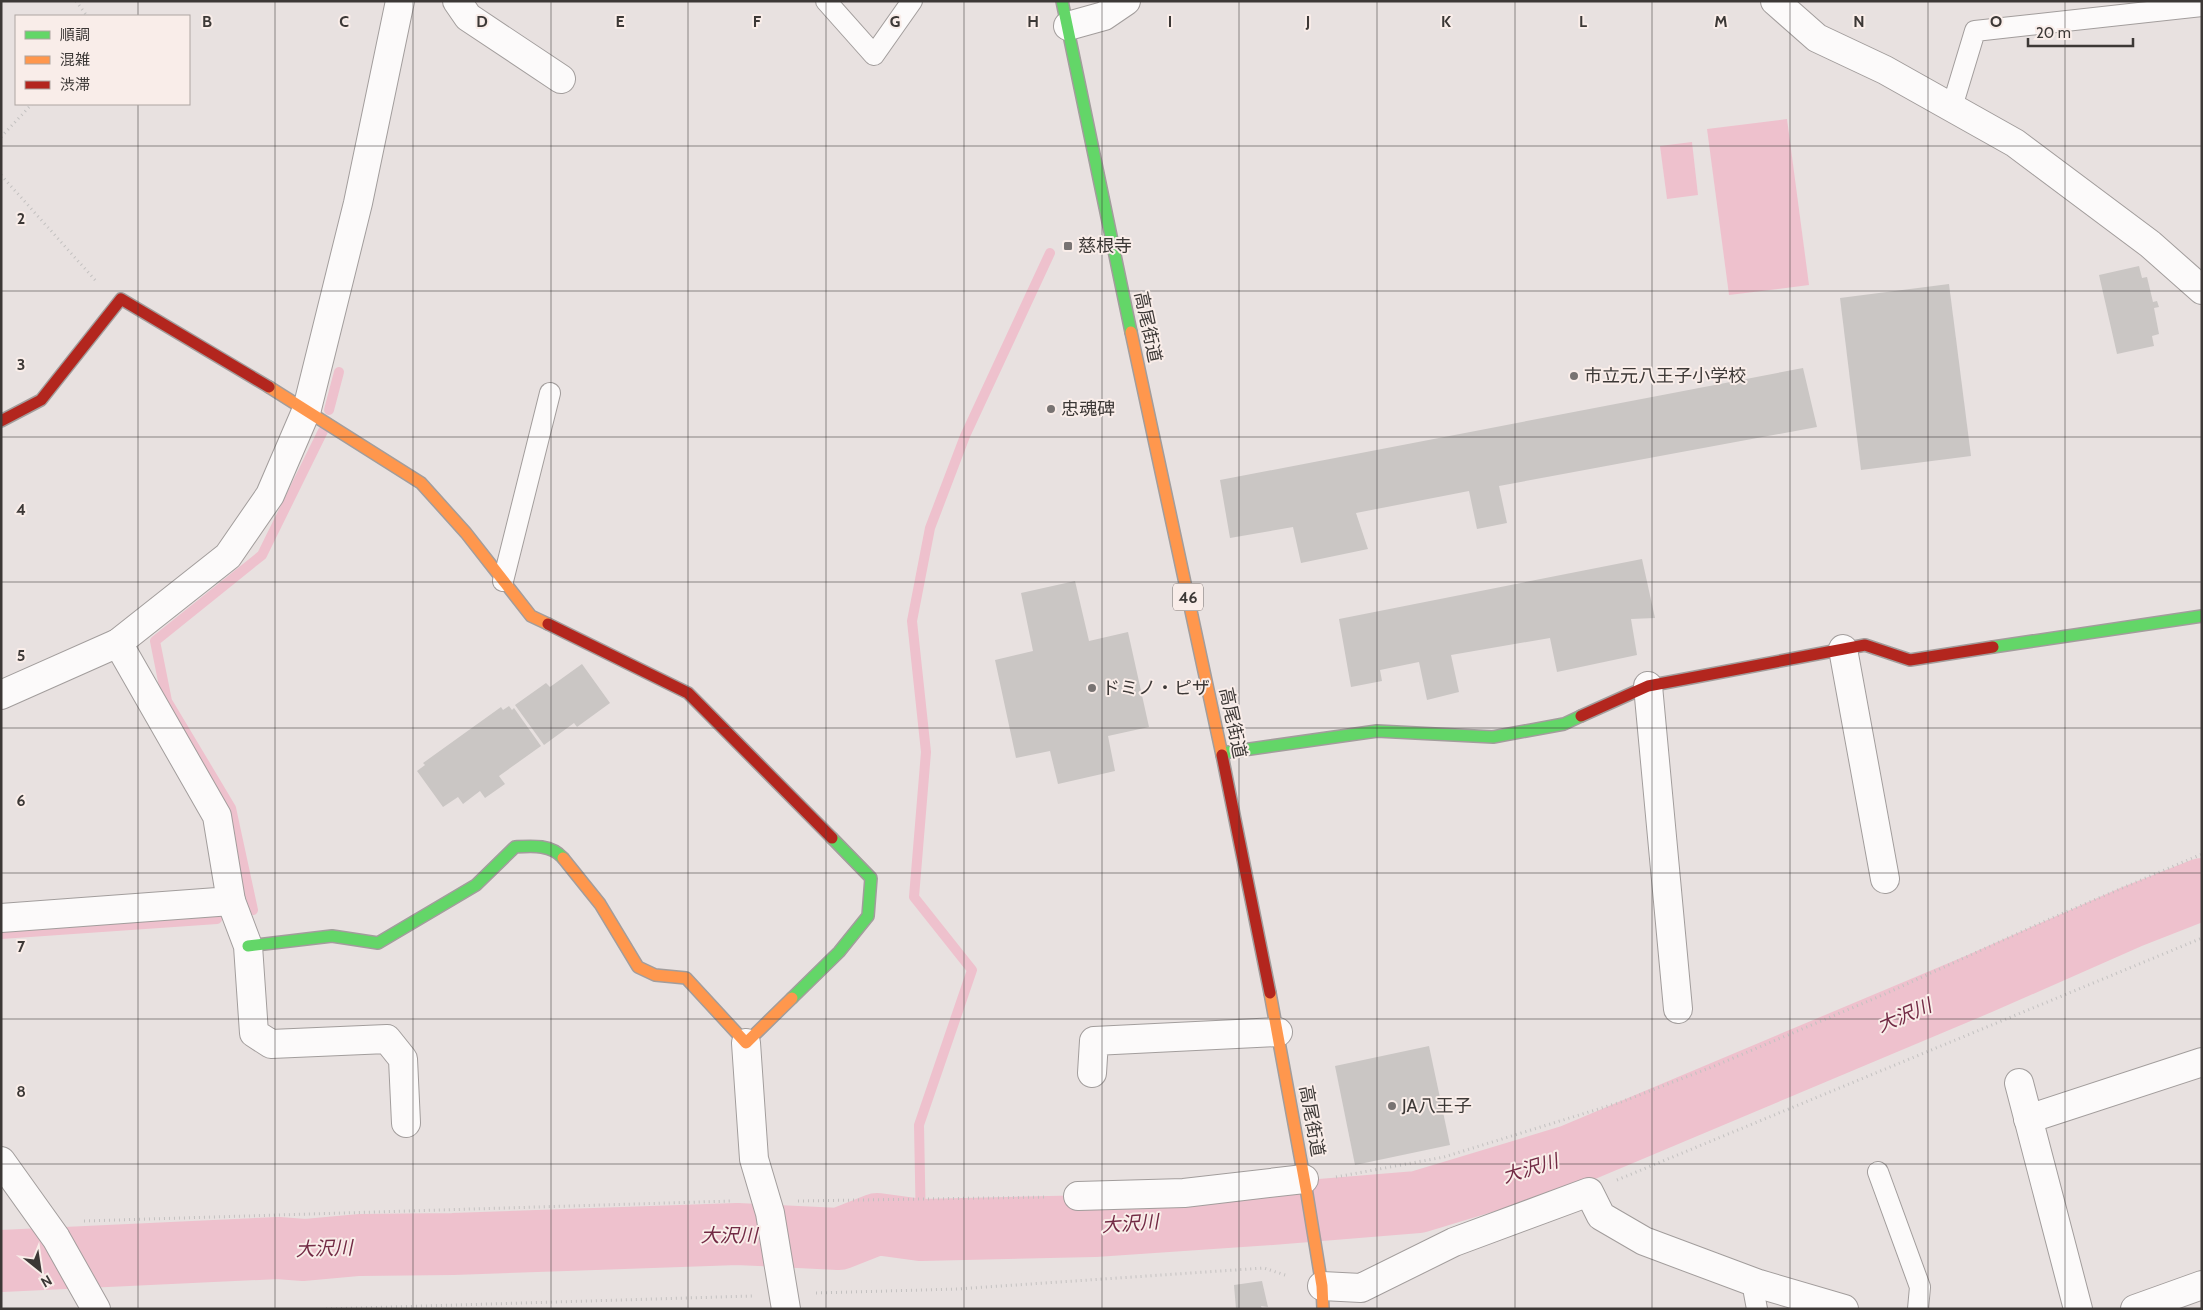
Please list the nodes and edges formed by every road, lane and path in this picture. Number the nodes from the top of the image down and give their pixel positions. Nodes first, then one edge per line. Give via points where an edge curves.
1 (76, 1) edge
2 (400, 1) edge
3 (457, 1) edge
4 (826, 1) edge
5 (912, 1) edge
6 (1126, 1) edge
7 (1776, 1) edge
8 (2202, 6) edge
9 (1065, 14) edge
10 (86, 15) edge
11 (561, 79) dead end
12 (31, 105) edge
13 (1952, 107) junction
14 (1, 137) edge
15 (1, 175) edge
16 (2202, 290) edge
17 (121, 299) junction
18 (550, 393) dead end
19 (307, 409) junction
20 (1, 421) edge
21 (503, 581) junction
22 (2202, 616) edge
23 (118, 643) junction
24 (1843, 649) junction
25 (1648, 686) junction
26 (1, 696) edge
27 (1222, 753) junction
28 (2202, 854) edge
29 (1886, 879) dead end
30 (231, 901) junction
31 (1, 918) edge
32 (2202, 938) edge
33 (248, 946) junction
34 (1678, 1009) dead end
35 (1278, 1032) junction
36 (746, 1043) junction
37 (2202, 1062) edge
38 (1092, 1072) dead end
39 (2019, 1083) dead end
40 (2028, 1119) junction
41 (406, 1123) dead end
42 (1, 1161) edge
43 (1878, 1172) dead end
44 (1306, 1187) junction
45 (1589, 1192) junction
46 (1078, 1196) joint
47 (768, 1207) junction
48 (50, 1231) junction
49 (2202, 1285) edge
50 (784, 1296) edge
51 (1758, 1296) edge
52 (1322, 1298) edge
53 (96, 1308) edge
54 (326, 1309) edge
55 (1844, 1309) edge
56 (1918, 1309) edge
57 (2078, 1309) edge
58 (2135, 1309) edge

1 - 10 path
2 - 19 street via 358,203
3 - 11 street via 468,17
4 - 5 lane via 874,55
6 - 9 street via 1104,16
7 - 13 street via 1817,38
8 - 13 lane via 1975,31
9 - 27 street, 高尾街道 / 46
12 - 14 path
13 - 16 street via 2015,143 2150,244
15 - 17 path via 95,280
17 - 19 street
17 - 20 street via 41,400
18 - 21 lane
19 - 21 street via 421,483
19 - 23 street via 270,494 228,556
21 - 36 street via 530,616 688,693 871,878 868,916 839,952
22 - 24 street via 1910,660 1865,645
23 - 26 street
23 - 30 street via 217,816
24 - 25 street
24 - 29 street
25 - 27 street via 1564,724 1492,737 1377,731
25 - 34 street
27 - 35 street, 高尾街道 / 46
28 - 44 path via 1886,994 1621,1102 1444,1157 1342,1176
30 - 31 street
30 - 33 street
32 - 45 path
33 - 36 street via 332,936 378,943 476,884 515,846 540,846 560,855 566,862 600,904 638,967 655,975 686,978
33 - 41 street via 254,1033 271,1044 387,1039 403,1059
35 - 38 street via 1094,1041
35 - 44 street, 高尾街道 / 46
36 - 47 street via 754,1159
37 - 40 street
39 - 40 street
40 - 57 street
42 - 48 street
43 - 56 lane via 1920,1287
44 - 46 street
44 - 52 street, 高尾街道 / 46
45 - 51 street via 1602,1216 1644,1241
45 - 52 street via 1454,1242 1361,1288
46 - 47 path via 898,1199
47 - 48 path via 312,1213
47 - 50 street
48 - 53 street
49 - 58 street
50 - 52 path via 957,1289 1264,1268
50 - 54 path
51 - 55 street

